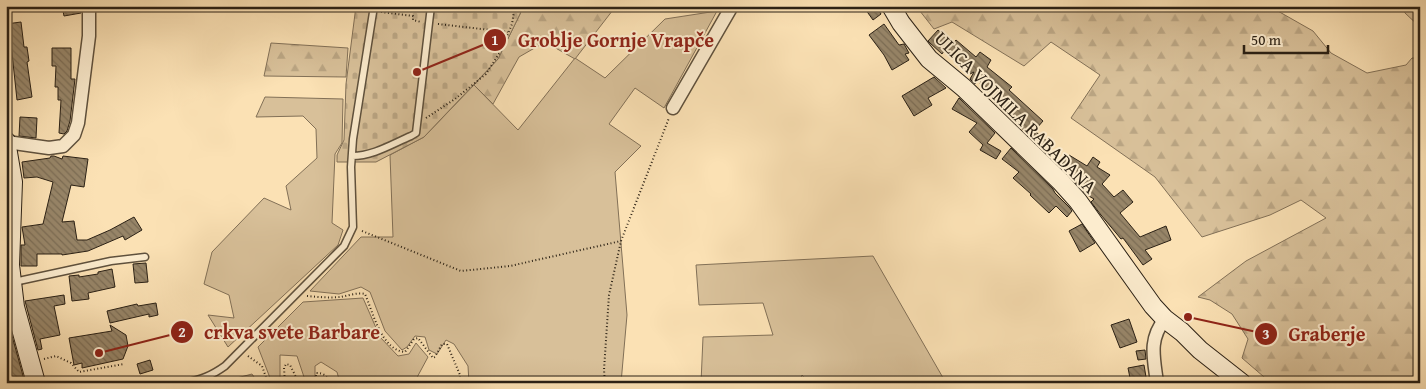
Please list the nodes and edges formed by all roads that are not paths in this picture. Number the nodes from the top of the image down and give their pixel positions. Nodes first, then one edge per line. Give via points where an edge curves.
1 (89, 6) edge
2 (431, 6) edge
3 (732, 6) edge
4 (891, 6) edge
5 (374, 9) edge
6 (673, 108) road end
7 (6, 141) edge
8 (352, 156) junction
9 (145, 257) dead end
10 (8, 265) edge
11 (12, 283) junction
12 (1165, 319) junction
13 (36, 383) edge
14 (185, 383) edge
15 (1157, 383) edge
16 (1242, 383) edge

1 - 7 street via 89,36 74,135 63,146 48,148
2 - 8 lane via 416,133 371,153
3 - 6 street
4 - 12 street, ULICA VOJMILA RABADANA via 929,59 964,88 1078,201
5 - 8 lane
7 - 10 street via 13,182
8 - 14 lane via 352,227 344,246 225,366 205,378
9 - 11 lane via 111,261
10 - 11 street
11 - 13 street via 15,307
12 - 15 street via 1153,347
12 - 16 street, ULICA VOJMILA RABADANA

